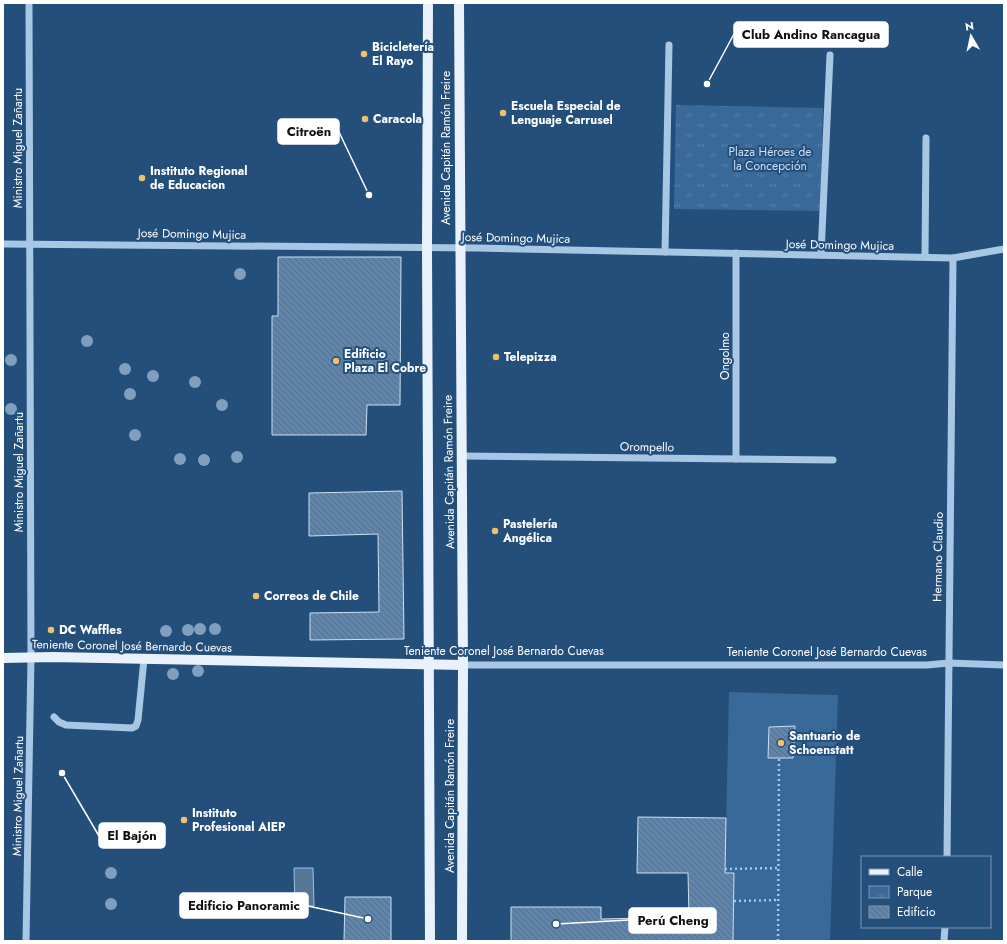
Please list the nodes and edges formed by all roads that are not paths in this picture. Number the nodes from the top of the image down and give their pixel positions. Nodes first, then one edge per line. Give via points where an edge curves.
1 (29, 3) edge
2 (428, 3) edge
3 (459, 3) edge
4 (669, 45) dead end
5 (830, 55) dead end
6 (926, 138) dead end
7 (3, 244) edge
8 (30, 244) junction
9 (427, 247) junction
10 (460, 248) junction
11 (1004, 250) edge
12 (665, 252) junction
13 (736, 253) junction
14 (821, 255) junction
15 (925, 257) junction
16 (953, 258) junction
17 (461, 456) junction
18 (736, 459) junction
19 (833, 460) dead end
20 (3, 658) edge
21 (31, 658) junction
22 (144, 659) junction
23 (949, 663) junction
24 (430, 665) junction
25 (463, 665) junction
26 (1004, 665) edge
27 (54, 717) dead end
28 (946, 856) edge
29 (945, 928) edge
30 (26, 941) edge
31 (430, 941) edge
32 (462, 941) edge
33 (944, 941) edge

1 - 8 street, Ministro Miguel Zañartu
2 - 9 main road, Avenida Capitán Ramón Freire
3 - 10 main road, Avenida Capitán Ramón Freire
4 - 12 street
5 - 14 street
6 - 15 street
7 - 8 street, José Domingo Mujica
8 - 9 street, José Domingo Mujica
8 - 21 street, Ministro Miguel Zañartu
9 - 10 street, José Domingo Mujica
9 - 24 main road, Avenida Capitán Ramón Freire
10 - 12 street, José Domingo Mujica
10 - 17 main road, Avenida Capitán Ramón Freire
11 - 16 street, José Domingo Mujica
12 - 13 street, José Domingo Mujica
13 - 14 street, José Domingo Mujica
13 - 18 street, Ongolmo
14 - 15 street, José Domingo Mujica
15 - 16 street, José Domingo Mujica
16 - 23 street, Hermano Claudio
17 - 18 street, Orompello
17 - 25 main road, Avenida Capitán Ramón Freire
18 - 19 street, Orompello
20 - 21 main road, Teniente Coronel José Bernardo Cuevas
21 - 22 main road, Teniente Coronel José Bernardo Cuevas
21 - 30 street, Ministro Miguel Zañartu
22 - 24 main road, Teniente Coronel José Bernardo Cuevas
22 - 27 street via 136,726 132,728 66,725
23 - 25 street, Teniente Coronel José Bernardo Cuevas
23 - 26 street, Teniente Coronel José Bernardo Cuevas
23 - 28 street, Hermano Claudio
24 - 25 main road, Teniente Coronel José Bernardo Cuevas
24 - 31 main road, Avenida Capitán Ramón Freire
25 - 32 main road, Avenida Capitán Ramón Freire
29 - 33 street

